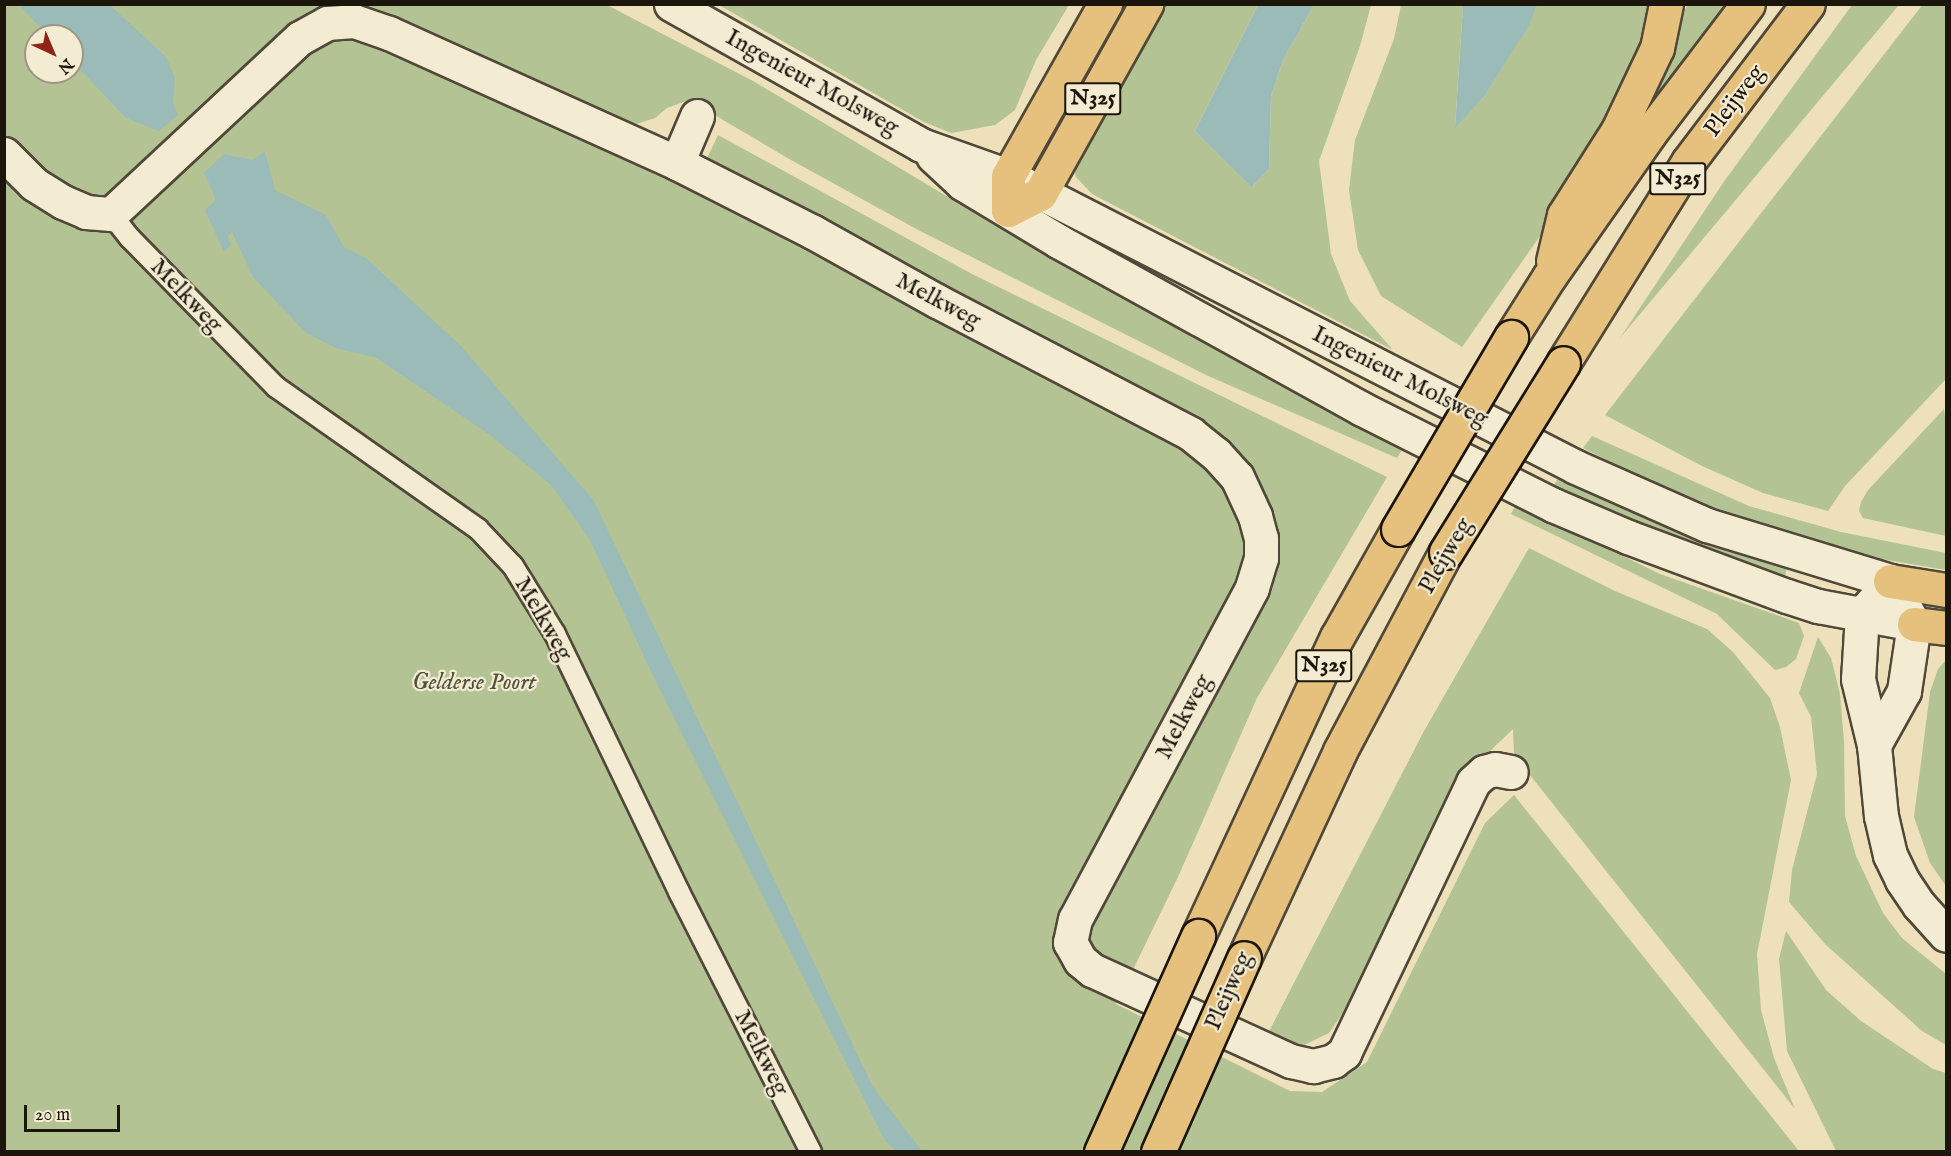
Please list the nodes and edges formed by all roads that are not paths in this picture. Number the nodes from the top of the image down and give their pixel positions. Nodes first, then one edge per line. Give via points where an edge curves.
1 (670, 4) edge
2 (1105, 4) edge
3 (1146, 4) edge
4 (1666, 4) edge
5 (1748, 4) edge
6 (1808, 4) edge
7 (697, 116) dead end
8 (921, 145) junction
9 (4, 154) edge
10 (677, 163) junction
11 (1008, 176) junction
12 (1040, 194) junction
13 (1008, 210) junction
14 (111, 214) junction
15 (1549, 277) junction
16 (1890, 581) junction
17 (1947, 590) edge
18 (1862, 614) junction
19 (1914, 624) junction
20 (1947, 628) edge
21 (1874, 746) junction
22 (1511, 772) dead end
23 (1947, 935) edge
24 (812, 1152) edge
25 (1101, 1152) edge
26 (1158, 1152) edge

1 - 8 street, Ingenieur Molsweg
2 - 11 highway, N325
3 - 12 highway, N325
4 - 15 highway, N325 via 1657,48 1618,130 1564,215
5 - 15 highway, Pleijweg / N325 via 1649,134
6 - 26 highway, Pleijweg / N325, bridge via 1688,162 1446,552 1340,751
7 - 10 street
8 - 11 street, Ingenieur Molsweg
8 - 13 street, Ingenieur Molsweg via 962,183
9 - 14 street via 34,184 63,202 86,212
10 - 14 street, Melkweg via 389,33 354,21 327,23 300,38
10 - 22 street, Melkweg via 1191,434 1237,477 1248,498 1261,538 1261,558 1252,588 1075,919 1070,942 1080,960 1092,970 1291,1061 1313,1066 1333,1061 1344,1053 1351,1040 1473,782 1484,772 1495,769
11 - 12 street, Ingenieur Molsweg
11 - 13 highway
12 - 13 highway
12 - 16 street, Ingenieur Molsweg via 1635,494 1707,525
13 - 18 street, Ingenieur Molsweg via 1058,242 1352,404 1553,506 1786,596
14 - 24 lane, Melkweg via 137,246 276,387 478,529 513,566 555,634 679,892
15 - 25 highway, Pleijweg / N325, bridge via 1337,637
16 - 17 highway
16 - 18 street
16 - 19 street
18 - 19 street, Ingenieur Molsweg
18 - 21 street via 1858,679
19 - 20 highway
19 - 21 street via 1904,691
21 - 23 street via 1881,816 1890,855 1919,905

